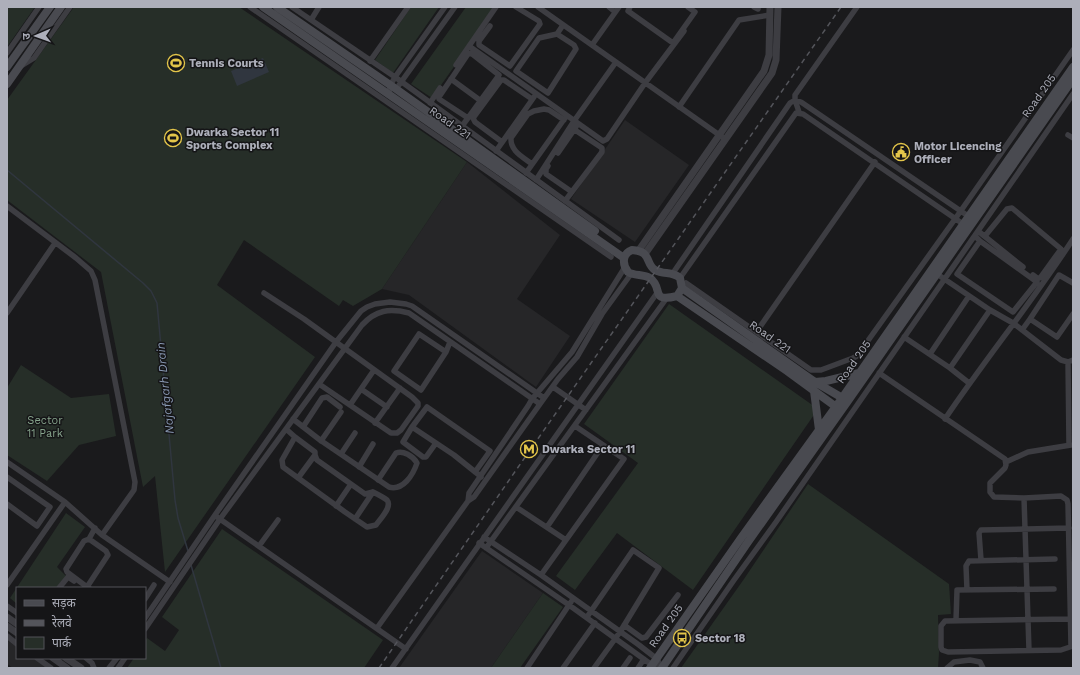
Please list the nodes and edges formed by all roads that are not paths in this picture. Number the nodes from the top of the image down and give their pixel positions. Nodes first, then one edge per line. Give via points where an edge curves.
1 (40, 7) edge
2 (50, 7) edge
3 (61, 7) edge
4 (70, 7) edge
5 (250, 7) edge
6 (263, 7) edge
7 (277, 7) edge
8 (292, 7) edge
9 (319, 7) edge
10 (408, 7) edge
11 (445, 7) edge
12 (455, 7) edge
13 (496, 7) edge
14 (516, 7) edge
15 (538, 7) edge
16 (609, 7) edge
17 (630, 7) edge
18 (688, 7) edge
19 (770, 7) edge
20 (778, 7) edge
21 (856, 7) edge
22 (617, 9) edge
23 (301, 10) edge
24 (770, 15) junction
25 (311, 20) junction
26 (563, 25) junction
27 (490, 26) dead end
28 (684, 31) dead end
29 (557, 34) junction
30 (592, 45) junction
31 (469, 46) junction
32 (1073, 50) edge
33 (7, 53) edge
34 (370, 61) junction
35 (616, 62) junction
36 (19, 66) junction
37 (1073, 66) edge
38 (7, 67) edge
39 (501, 72) junction
40 (395, 77) junction
41 (451, 79) junction
42 (1073, 79) edge
43 (401, 82) junction
44 (645, 83) junction
45 (7, 84) edge
46 (392, 90) junction
47 (536, 93) junction
48 (1073, 94) edge
49 (532, 99) junction
50 (795, 100) junction
51 (481, 101) junction
52 (430, 103) junction
53 (679, 107) junction
54 (799, 112) junction
55 (468, 118) junction
56 (566, 118) junction
57 (577, 122) junction
58 (462, 126) junction
59 (575, 130) junction
60 (722, 137) junction
61 (502, 142) junction
62 (496, 151) junction
63 (875, 162) junction
64 (532, 164) junction
65 (526, 173) junction
66 (536, 180) junction
67 (572, 192) junction
68 (565, 201) junction
69 (7, 206) edge
70 (960, 212) junction
71 (955, 218) junction
72 (969, 222) junction
73 (978, 231) junction
74 (975, 236) junction
75 (983, 238) junction
76 (1073, 239) edge
77 (619, 240) dead end
78 (55, 243) junction
79 (642, 252) junction
80 (625, 255) junction
81 (611, 257) dead end
82 (625, 267) junction
83 (631, 274) junction
84 (937, 274) junction
85 (680, 280) junction
86 (945, 280) junction
87 (1073, 283) edge
88 (264, 293) dead end
89 (658, 293) junction
90 (677, 296) junction
91 (969, 296) junction
92 (666, 299) junction
93 (990, 310) junction
94 (7, 313) edge
95 (1073, 314) edge
96 (1030, 319) junction
97 (1013, 323) junction
98 (1022, 330) junction
99 (757, 331) junction
100 (904, 337) junction
101 (336, 342) junction
102 (450, 342) junction
103 (344, 348) junction
104 (446, 352) junction
105 (930, 354) junction
106 (1070, 361) edge
107 (950, 368) junction
108 (374, 370) junction
109 (859, 373) junction
110 (879, 373) junction
111 (815, 382) junction
112 (969, 383) junction
113 (319, 384) junction
114 (553, 387) junction
115 (400, 388) junction
116 (360, 389) junction
117 (814, 391) junction
118 (536, 393) junction
119 (544, 398) junction
120 (532, 399) junction
121 (845, 399) junction
122 (540, 404) junction
123 (578, 404) junction
124 (350, 405) junction
125 (856, 406) junction
126 (387, 407) junction
127 (838, 409) junction
128 (586, 410) junction
129 (293, 419) junction
130 (944, 419) junction
131 (375, 423) junction
132 (574, 426) junction
133 (303, 427) junction
134 (412, 427) junction
135 (1071, 427) edge
136 (286, 429) junction
137 (819, 430) junction
138 (355, 433) dead end
139 (295, 437) junction
140 (321, 441) junction
141 (436, 443) junction
142 (374, 444) dead end
143 (603, 445) junction
144 (1071, 445) edge
145 (341, 454) junction
146 (315, 455) junction
147 (7, 462) edge
148 (1006, 462) junction
149 (359, 467) junction
150 (475, 472) junction
151 (481, 476) junction
152 (7, 477) edge
153 (298, 478) junction
154 (378, 480) junction
155 (351, 484) junction
156 (373, 492) junction
157 (1024, 498) junction
158 (1067, 500) junction
159 (468, 501) junction
160 (65, 502) junction
161 (1073, 502) edge
162 (7, 504) edge
163 (336, 506) junction
164 (50, 507) junction
165 (516, 507) junction
166 (1071, 510) edge
167 (57, 513) junction
168 (215, 516) junction
169 (220, 519) junction
170 (355, 519) junction
171 (278, 520) dead end
172 (547, 527) junction
173 (95, 528) junction
174 (1069, 528) junction
175 (1026, 529) junction
176 (102, 535) junction
177 (484, 537) junction
178 (88, 539) junction
179 (566, 540) junction
180 (491, 542) junction
181 (479, 543) junction
182 (259, 546) junction
183 (486, 548) junction
184 (1055, 559) dead end
185 (981, 560) junction
186 (1027, 560) junction
187 (541, 575) junction
188 (170, 582) junction
189 (7, 585) edge
190 (154, 585) dead end
191 (60, 587) edge
192 (84, 587) edge
193 (85, 587) edge
194 (87, 587) edge
195 (1027, 589) junction
196 (1054, 589) dead end
197 (967, 590) junction
198 (1072, 594) edge
199 (678, 595) dead end
200 (146, 597) edge
201 (574, 599) junction
202 (570, 605) junction
203 (7, 606) edge
204 (591, 611) junction
205 (16, 612) edge
206 (7, 617) edge
207 (146, 617) edge
208 (587, 617) junction
209 (1071, 619) junction
210 (956, 620) junction
211 (1028, 620) junction
212 (16, 623) edge
213 (595, 623) junction
214 (624, 625) junction
215 (7, 626) edge
216 (146, 628) edge
217 (377, 628) junction
218 (16, 632) edge
219 (620, 632) junction
220 (7, 636) edge
221 (616, 638) junction
222 (16, 643) edge
223 (1072, 646) edge
224 (406, 649) junction
225 (1029, 650) junction
226 (630, 658) dead end
227 (38, 659) edge
228 (54, 659) edge
229 (67, 659) edge
230 (87, 659) edge
231 (116, 659) edge
232 (124, 659) edge
233 (644, 659) junction
234 (653, 664) edge
235 (51, 668) edge
236 (67, 668) edge
237 (80, 668) edge
238 (94, 668) edge
239 (110, 668) edge
240 (118, 668) edge
241 (392, 668) edge
242 (527, 668) edge
243 (563, 668) edge
244 (594, 668) edge
245 (623, 668) edge
246 (638, 668) edge
247 (662, 668) edge
248 (672, 668) edge
249 (947, 668) edge
250 (982, 668) edge

1 - 33 street
2 - 38 main road
3 - 36 main road
4 - 36 street via 34,58
5 - 81 street
6 - 46 main road, Road 221
7 - 46 main road, Road 221
8 - 23 street
9 - 25 street
10 - 34 street
11 - 40 street
12 - 43 street
13 - 31 street
14 - 27 street via 540,24 510,66 480,45 479,42
15 - 26 street
16 - 22 street
17 - 18 street via 628,11 673,43 695,12
19 - 24 street
20 - 60 street via 777,50 772,73
21 - 50 street via 801,85
22 - 30 street
23 - 25 street
24 - 53 street via 740,20
24 - 60 street via 766,66
25 - 34 street
26 - 29 street
26 - 30 street
28 - 44 street
29 - 29 street via 539,38 516,71 548,93 576,49
30 - 35 street
31 - 39 street
31 - 52 street
32 - 70 street
34 - 40 street
35 - 44 street
35 - 57 street
36 - 45 main road
37 - 72 main road, Road 205
39 - 41 street via 471,53
39 - 47 street
39 - 51 street
40 - 43 street
40 - 46 street
41 - 51 street
41 - 55 street via 439,95 439,99
42 - 72 main road, Road 205
43 - 46 street
43 - 52 street
44 - 53 street
44 - 57 street via 606,140 601,140
46 - 80 main road, Road 221
47 - 49 street
47 - 56 street
48 - 73 street
49 - 61 street
49 - 61 street via 502,80 473,118
50 - 54 street
50 - 70 street
50 - 85 street via 790,103
51 - 55 street
52 - 58 street
53 - 60 street
54 - 63 street
54 - 85 street via 794,114
55 - 58 street
56 - 57 street
56 - 64 street
56 - 64 street via 549,110 528,114 511,138 511,143 514,150
57 - 59 street
57 - 66 street
58 - 62 street
59 - 67 street via 545,172
59 - 67 street via 602,148 602,152
60 - 79 street
61 - 62 street
62 - 65 street
63 - 71 street
63 - 99 street
64 - 65 street
65 - 66 street
66 - 68 street
67 - 68 street
68 - 77 street
69 - 78 street
70 - 71 street
70 - 72 street
71 - 72 street
71 - 99 street via 857,356 815,371
72 - 84 main road, Road 205
72 - 109 main road, Road 205
73 - 74 street
73 - 75 street
74 - 75 street
74 - 86 street
75 - 75 street via 1039,278 1060,250 1012,208 1008,209
75 - 75 street via 957,274 1012,312 1037,282
76 - 97 street
78 - 94 street
78 - 176 street via 91,271 96,280 135,482 134,490
79 - 80 main road via 632,250
79 - 85 main road via 654,269
80 - 82 main road
82 - 83 main road
82 - 118 street via 572,352
83 - 89 main road via 649,277
83 - 114 street via 602,314 577,357
84 - 86 street
84 - 121 main road, Road 205
85 - 90 main road
85 - 99 street
85 - 111 main road, Road 221
86 - 91 street
86 - 100 street
87 - 96 street via 1059,275
88 - 101 street
89 - 92 main road
89 - 123 street
90 - 92 main road
90 - 117 main road, Road 221
91 - 93 street
91 - 105 street
92 - 128 street
93 - 97 street
93 - 107 street
95 - 96 street via 1057,338
96 - 98 street
97 - 98 street
97 - 112 street
98 - 106 street via 1061,360
100 - 105 street
100 - 110 street
101 - 103 street
101 - 118 street via 367,307 390,302 406,304
101 - 168 street
102 - 103 street via 409,313 389,310 370,316
102 - 104 street
102 - 120 street
103 - 108 street
103 - 113 street
104 - 104 street via 419,334 394,371 422,390
105 - 107 street
106 - 135 street
107 - 112 street
108 - 115 street
108 - 116 street
109 - 111 main road
109 - 121 main road, Road 205
110 - 125 street
110 - 130 street
111 - 121 main road, Road 221
112 - 130 street
113 - 124 street
113 - 129 street
114 - 119 street
114 - 123 street
115 - 126 street
115 - 131 street via 418,403 403,427 397,434
116 - 124 street
116 - 126 street
117 - 127 main road, Road 221
117 - 137 main road
118 - 119 street
118 - 120 street
119 - 122 street
120 - 122 street
120 - 151 street
121 - 125 street
121 - 127 main road, Road 205
122 - 159 street via 474,497
123 - 128 street
123 - 177 street
124 - 131 street
125 - 248 street
126 - 131 street
127 - 137 main road, Road 205
127 - 247 main road, Road 205
128 - 132 street
129 - 133 street
129 - 136 street
130 - 148 street
132 - 143 street
132 - 165 street
133 - 140 street
133 - 140 street via 322,398 327,397 341,409
134 - 141 street
134 - 141 street via 403,442 423,457 426,457
134 - 150 street via 427,407 490,451
135 - 144 street
136 - 139 street
136 - 169 street
137 - 234 main road, Road 205
138 - 145 street
139 - 146 street via 315,452
139 - 153 street via 282,464
140 - 145 street
141 - 150 street
142 - 149 street
143 - 172 street
143 - 179 street via 624,459
144 - 148 street via 1028,452
145 - 149 street
146 - 153 street
146 - 155 street via 317,460
147 - 160 street
148 - 157 street via 1005,468 990,483 990,492 994,497
149 - 154 street
150 - 151 street
151 - 159 street via 469,493
152 - 164 street
153 - 163 street
154 - 154 street via 389,487 400,487 407,482 417,463 399,451
155 - 156 street via 365,494
155 - 163 street
156 - 170 street
156 - 170 street via 387,500 388,508 376,525 367,527
157 - 158 street via 1061,496
157 - 175 street
158 - 161 street
158 - 166 street
159 - 217 street
160 - 167 street
160 - 173 street
162 - 164 street via 38,526
163 - 170 street
164 - 167 street
165 - 172 street
165 - 180 street
166 - 174 street
167 - 189 street
168 - 169 street
168 - 188 street
169 - 182 street
169 - 216 street
171 - 182 street
172 - 179 street
173 - 176 street
173 - 178 street
174 - 175 street
174 - 198 street
175 - 185 street via 981,530
175 - 186 street
176 - 188 street
177 - 180 street
177 - 181 street
178 - 193 street via 84,541 66,569
178 - 194 street via 108,555
179 - 187 street
180 - 183 street
180 - 187 street
181 - 183 street
181 - 224 street
182 - 217 street
183 - 202 street
184 - 186 street
185 - 186 street
185 - 197 street via 971,560 966,564
186 - 195 street
187 - 201 street
188 - 207 street
190 - 200 street
191 - 192 street via 68,577
195 - 196 street
195 - 197 street
195 - 211 street
197 - 210 street via 956,592
198 - 209 street
199 - 214 street via 646,637 642,638
201 - 202 street
201 - 204 street
202 - 208 street
202 - 242 street
203 - 205 street
204 - 208 street
204 - 214 street via 633,550 659,568
204 - 219 street
206 - 212 street
208 - 213 street
209 - 211 street
209 - 223 street
210 - 211 street
210 - 225 street via 945,621 941,626 941,647 945,651
211 - 225 street
213 - 221 street
213 - 243 street
214 - 219 street
215 - 218 street
217 - 224 street
219 - 221 street
219 - 234 street via 639,644
220 - 222 street
221 - 233 street
221 - 244 street
223 - 225 street via 1061,650
224 - 241 street
226 - 245 street
227 - 235 street
228 - 236 street
229 - 237 street
230 - 238 street
231 - 239 street
232 - 240 street
233 - 234 street
233 - 246 street
234 - 247 street
249 - 250 street via 954,662 970,660 980,662

